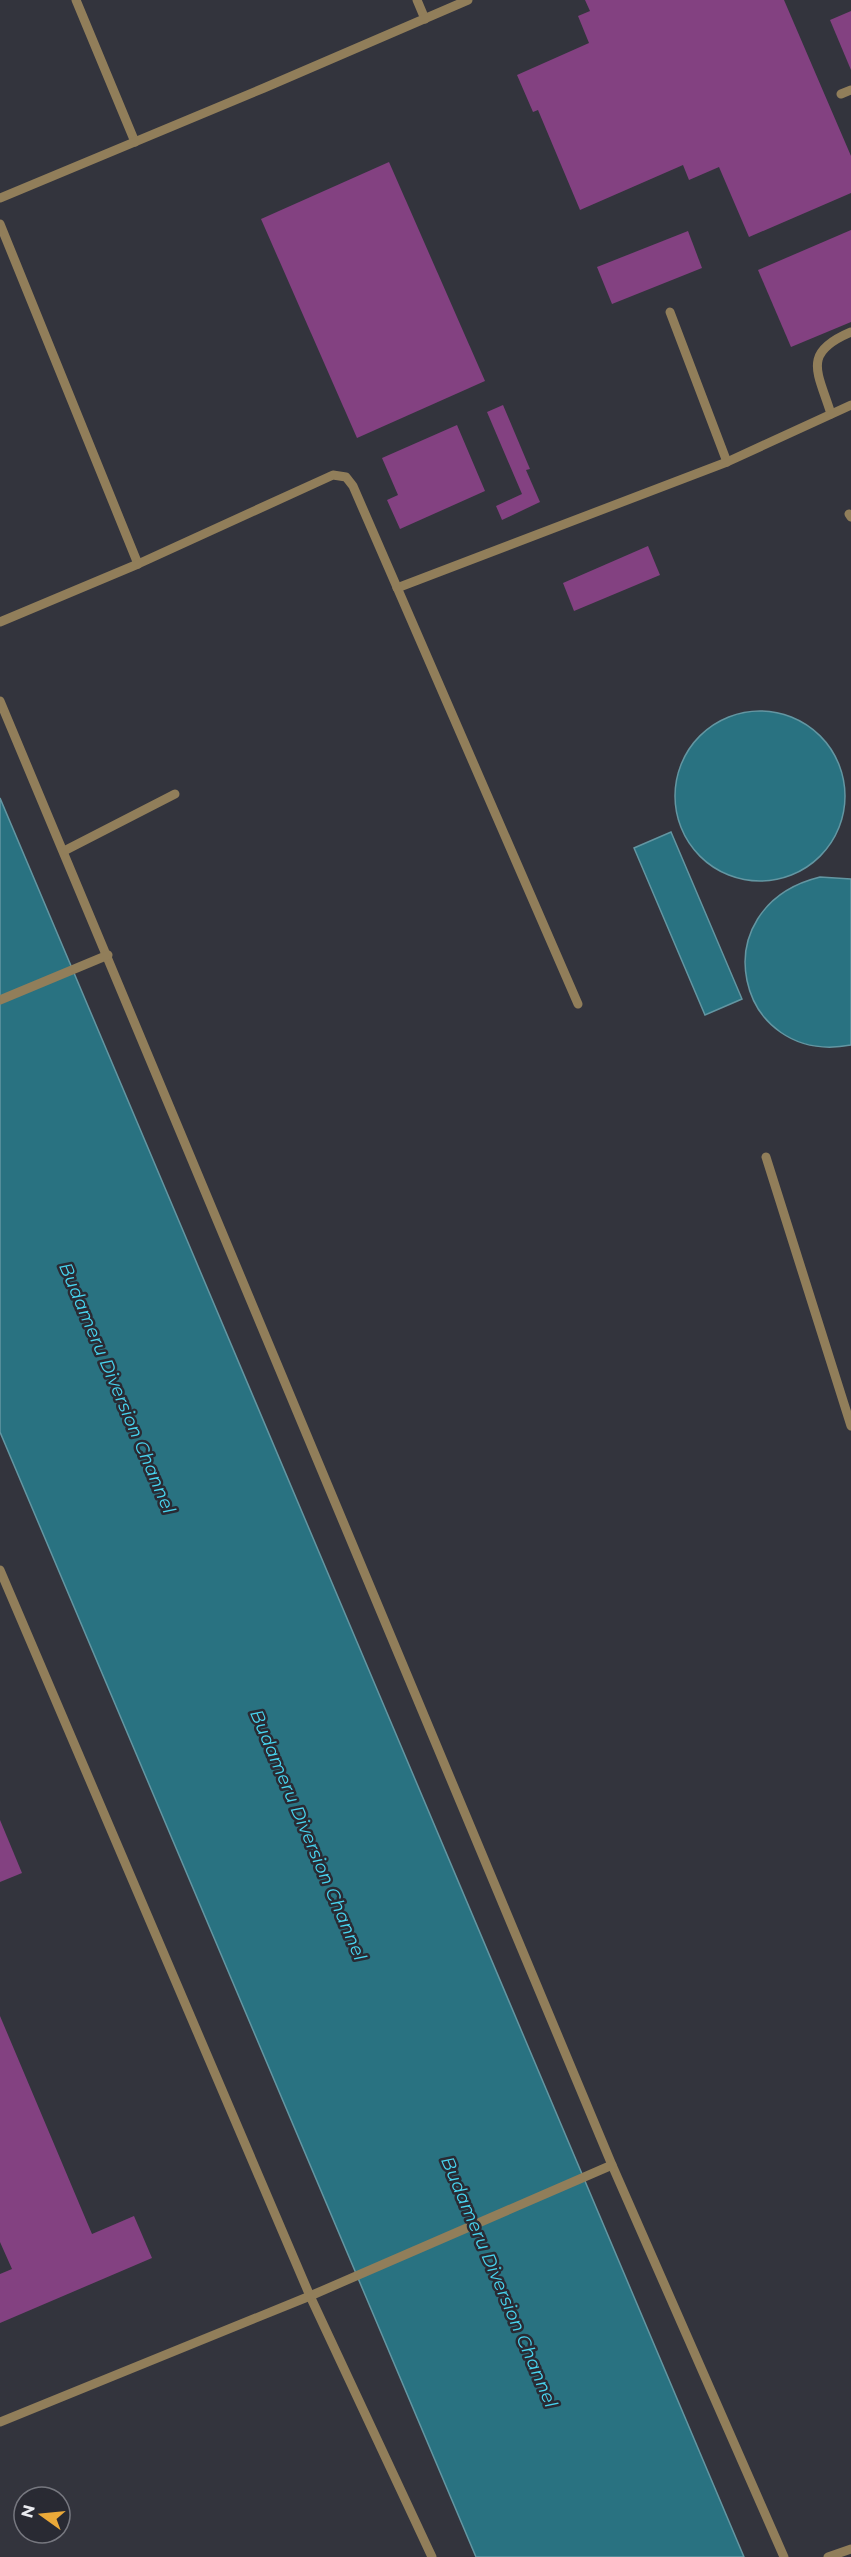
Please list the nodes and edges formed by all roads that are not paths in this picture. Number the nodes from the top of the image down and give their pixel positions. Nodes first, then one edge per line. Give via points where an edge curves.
1 (76, 0) edge
2 (417, 0) edge
3 (468, 0) edge
4 (425, 19) junction
5 (851, 90) edge
6 (842, 94) dead end
7 (135, 142) junction
8 (0, 198) edge
9 (0, 224) edge
10 (670, 312) dead end
11 (851, 332) edge
12 (851, 405) edge
13 (831, 414) junction
14 (728, 462) junction
15 (138, 564) junction
16 (397, 588) junction
17 (0, 622) edge
18 (0, 701) edge
19 (175, 794) dead end
20 (64, 850) junction
21 (108, 955) junction
22 (0, 1000) edge
23 (578, 1004) dead end
24 (766, 1157) dead end
25 (851, 1426) edge
26 (0, 1570) edge
27 (612, 2165) junction
28 (310, 2296) junction
29 (0, 2422) edge
30 (851, 2549) edge
31 (432, 2557) edge
32 (784, 2557) edge
33 (828, 2557) edge

1 - 7 lane
2 - 4 lane
3 - 4 lane
4 - 7 lane
5 - 6 lane
7 - 8 lane
9 - 15 lane
10 - 14 lane
11 - 13 lane via 831,340 819,352 817,371
12 - 13 lane
13 - 14 lane
14 - 16 lane
15 - 16 lane via 333,475 346,477 353,486
15 - 17 lane
16 - 23 lane
18 - 20 lane
19 - 20 lane
20 - 21 lane
21 - 22 lane
21 - 27 lane
24 - 25 lane
26 - 28 lane
27 - 28 lane
27 - 32 lane
28 - 29 lane
28 - 31 lane
30 - 33 lane

